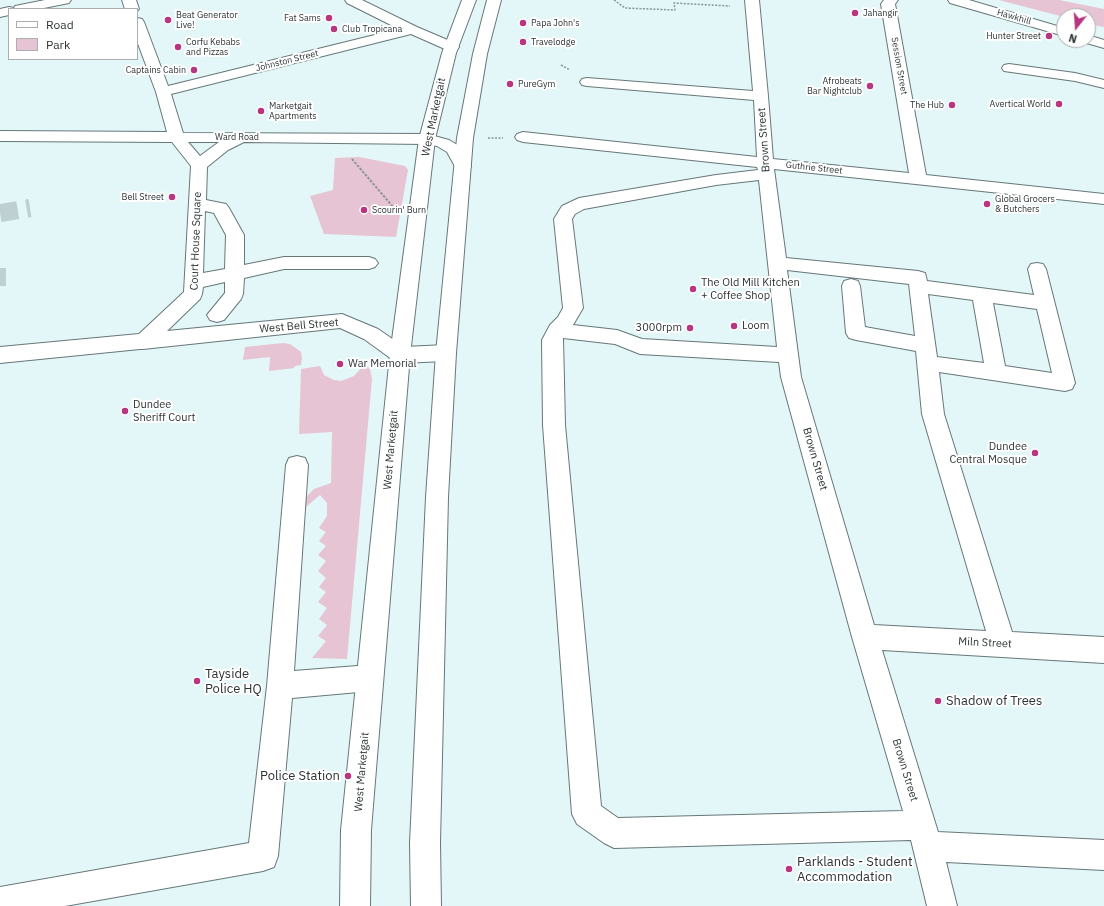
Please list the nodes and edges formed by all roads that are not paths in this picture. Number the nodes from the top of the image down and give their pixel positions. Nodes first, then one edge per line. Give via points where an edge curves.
1 (64, 0) edge
2 (352, 0) edge
3 (469, 0) edge
4 (494, 0) edge
5 (890, 0) edge
6 (955, 0) edge
7 (752, 4) edge
8 (25, 8) edge
9 (138, 25) edge
10 (1056, 29) edge
11 (412, 30) junction
12 (452, 47) junction
13 (1009, 68) dead end
14 (587, 82) dead end
15 (1104, 84) edge
16 (163, 92) junction
17 (761, 96) junction
18 (0, 136) edge
19 (176, 137) junction
20 (523, 137) road end
21 (243, 138) junction
22 (427, 139) junction
23 (199, 166) junction
24 (463, 166) junction
25 (766, 168) junction
26 (918, 180) junction
27 (1104, 199) edge
28 (197, 204) junction
29 (369, 263) dead end
30 (777, 263) junction
31 (1037, 269) dead end
32 (235, 273) junction
33 (851, 286) dead end
34 (918, 286) junction
35 (193, 288) junction
36 (982, 295) junction
37 (1045, 303) junction
38 (217, 315) junction
39 (251, 330) junction
40 (557, 330) junction
41 (143, 342) junction
42 (446, 353) junction
43 (400, 354) junction
44 (927, 354) junction
45 (0, 355) edge
46 (789, 355) junction
47 (996, 373) junction
48 (297, 465) dead end
49 (865, 637) junction
50 (1003, 644) junction
51 (1104, 650) edge
52 (370, 678) junction
53 (280, 686) junction
54 (924, 836) junction
55 (1104, 856) edge
56 (0, 902) edge
57 (355, 906) edge
58 (426, 906) edge
59 (942, 906) edge

1 - 8 street
2 - 11 street
3 - 12 street, West Marketgait
4 - 24 street via 480,54 465,138
5 - 26 street, Session Street via 888,4
6 - 10 street, Hawkhill
7 - 17 street, Brown Street
9 - 16 street
11 - 12 street
11 - 16 street, Johnston Street
12 - 22 street, West Marketgait
13 - 15 street via 1075,77
14 - 17 street
16 - 19 street
17 - 25 street, Brown Street
18 - 19 street, Ward Road
19 - 21 street, Ward Road
19 - 23 street
20 - 25 street, Guthrie Street
21 - 22 street, Ward Road
21 - 23 street via 222,147
22 - 24 street, Ward Road via 443,143 453,149
22 - 43 street, West Marketgait
23 - 28 street, Court House Square
24 - 42 street
25 - 26 street, Guthrie Street
25 - 30 street, Brown Street
25 - 40 street via 716,180 579,204 568,210 563,219 573,308
26 - 27 street, Guthrie Street
28 - 32 street via 220,208 235,235
28 - 35 street, Court House Square
29 - 32 street via 284,263
30 - 34 street via 918,278
30 - 46 street, Brown Street
31 - 37 street
32 - 35 street
32 - 38 street via 234,294
33 - 44 street via 856,333
34 - 36 street
34 - 44 street
35 - 38 street, Court House Square
35 - 41 street
36 - 37 street
36 - 47 street
37 - 47 street via 1065,383
38 - 39 street, Court House Square
39 - 41 street, West Bell Street
39 - 43 street, West Bell Street via 342,321 371,334
40 - 46 street via 617,337 640,346
40 - 54 street via 552,340 554,425 587,814 614,833
41 - 45 street, West Bell Street
42 - 43 street
42 - 58 street via 437,504 425,835
43 - 52 street, West Marketgait
44 - 47 street
44 - 50 street via 933,414
46 - 49 street, Brown Street via 791,377
48 - 53 street
49 - 50 street, Miln Street
49 - 54 street, Brown Street
50 - 51 street, Miln Street
52 - 53 street
52 - 57 street, West Marketgait via 356,830
53 - 56 street via 263,856
54 - 55 street
54 - 59 street, Brown Street

